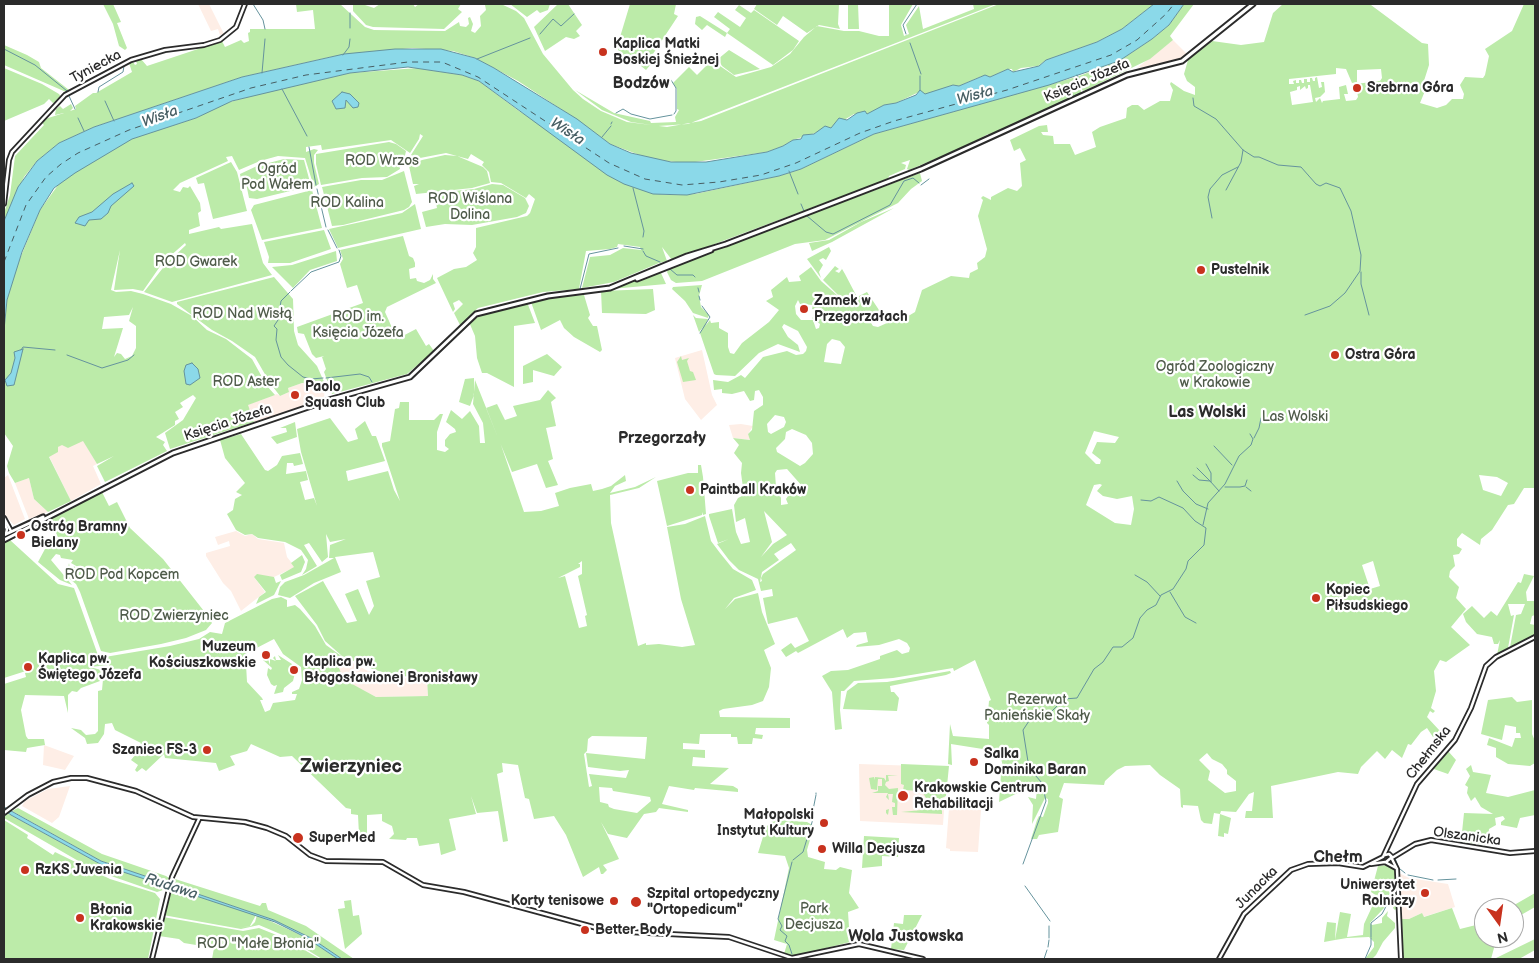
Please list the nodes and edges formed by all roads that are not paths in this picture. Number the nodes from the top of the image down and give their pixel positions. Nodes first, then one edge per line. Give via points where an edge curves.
1 (245, 4) edge
2 (1253, 4) edge
3 (4, 204) edge
4 (726, 244) junction
5 (629, 281) junction
6 (53, 514) junction
7 (4, 518) edge
8 (4, 523) edge
9 (11, 531) junction
10 (5, 535) edge
11 (4, 540) edge
12 (1535, 637) edge
13 (4, 812) edge
14 (199, 818) junction
15 (1386, 850) junction
16 (1535, 851) edge
17 (1384, 856) junction
18 (1391, 857) junction
19 (1386, 862) junction
20 (1369, 864) junction
21 (1397, 869) junction
22 (789, 958) edge
23 (152, 959) edge
24 (923, 959) edge
25 (1219, 959) edge
26 (1401, 959) edge

1 - 3 street, Tyniecka via 236,27 220,40 131,60 65,95 12,152
2 - 4 main road, Księcia Józefa via 1182,61 1127,75 921,169
4 - 5 main road, Księcia Józefa
4 - 5 main road, Księcia Józefa via 666,264
5 - 6 main road, Księcia Józefa via 476,314 410,377 332,399 173,453
6 - 9 main road, Księcia Józefa
6 - 11 main road, Księcia Józefa
7 - 9 street
8 - 10 street, Księcia Józefa
9 - 10 main road, Księcia Józefa
12 - 15 street, Chełmska via 1488,663 1472,708 1455,740 1417,784
13 - 14 street via 53,782 87,778 136,791 179,813
14 - 22 street via 255,824 286,836 310,855 326,861 382,862 423,886 464,892 608,931 729,937 748,941
14 - 23 street via 170,882
15 - 17 street, Chełmska
15 - 18 street
16 - 18 street, Olszanicka via 1510,853 1432,840 1415,844
17 - 18 street
17 - 19 street
17 - 20 street
18 - 19 street
18 - 21 street
19 - 20 street
19 - 21 street
20 - 25 street, Junacka via 1363,867 1338,863 1302,865 1286,874 1246,911
21 - 26 street
22 - 24 street via 862,944

